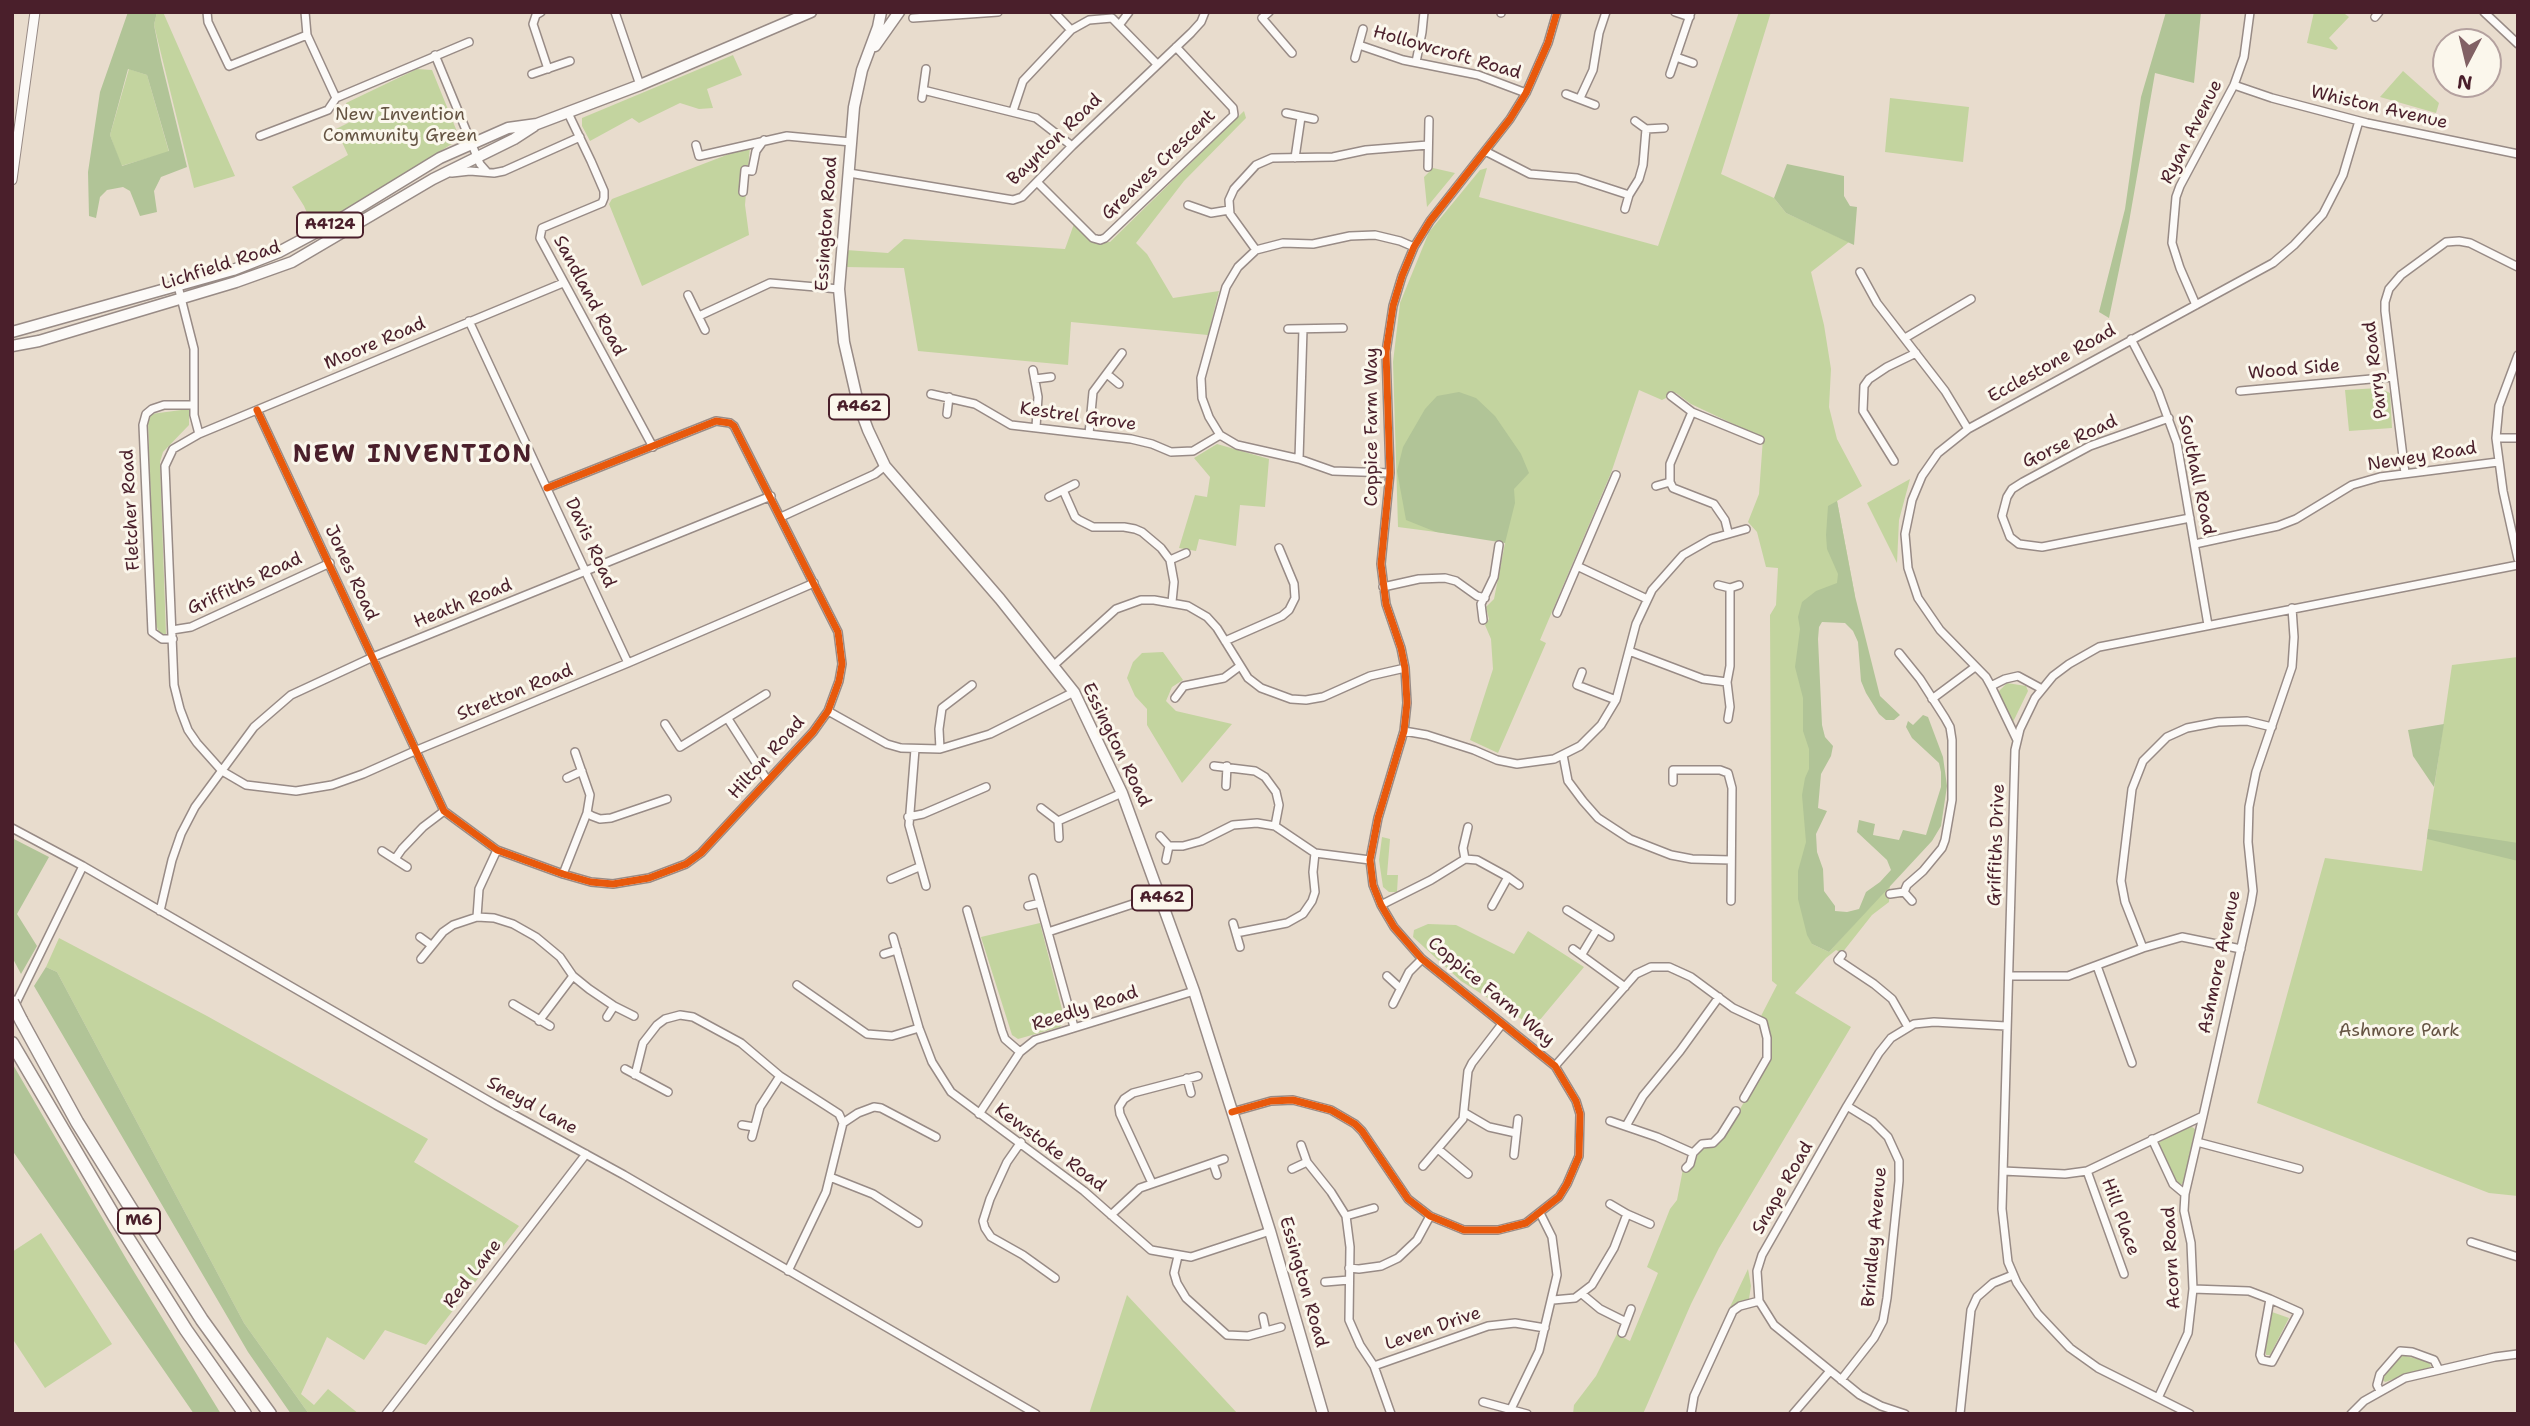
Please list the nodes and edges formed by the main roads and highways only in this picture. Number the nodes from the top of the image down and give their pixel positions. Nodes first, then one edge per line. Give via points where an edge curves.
1 (811, 12) edge
2 (881, 12) edge
3 (899, 12) edge
4 (869, 54) junction
5 (537, 124) junction
6 (12, 332) edge
7 (12, 346) edge
8 (12, 1002) edge
9 (17, 1014) edge
10 (12, 1043) edge
11 (245, 1414) edge
12 (270, 1414) edge
13 (1323, 1414) edge

1 - 5 main road, Lichfield Road / A4124
2 - 4 main road, Essington Road / A462
3 - 4 main road, Essington Road / A462
4 - 13 main road, Essington Road / A462 via 859,78 839,289 843,334 867,430 885,466 1074,692 1122,793 1195,991
5 - 6 main road, Lichfield Road / A4124 via 508,128 473,143 417,171 296,245 233,270
5 - 7 main road, Lichfield Road / A4124 via 292,262
8 - 9 highway, M6, bridge
9 - 12 highway, M6 via 130,1207 202,1320
10 - 11 highway, M6 via 164,1296

